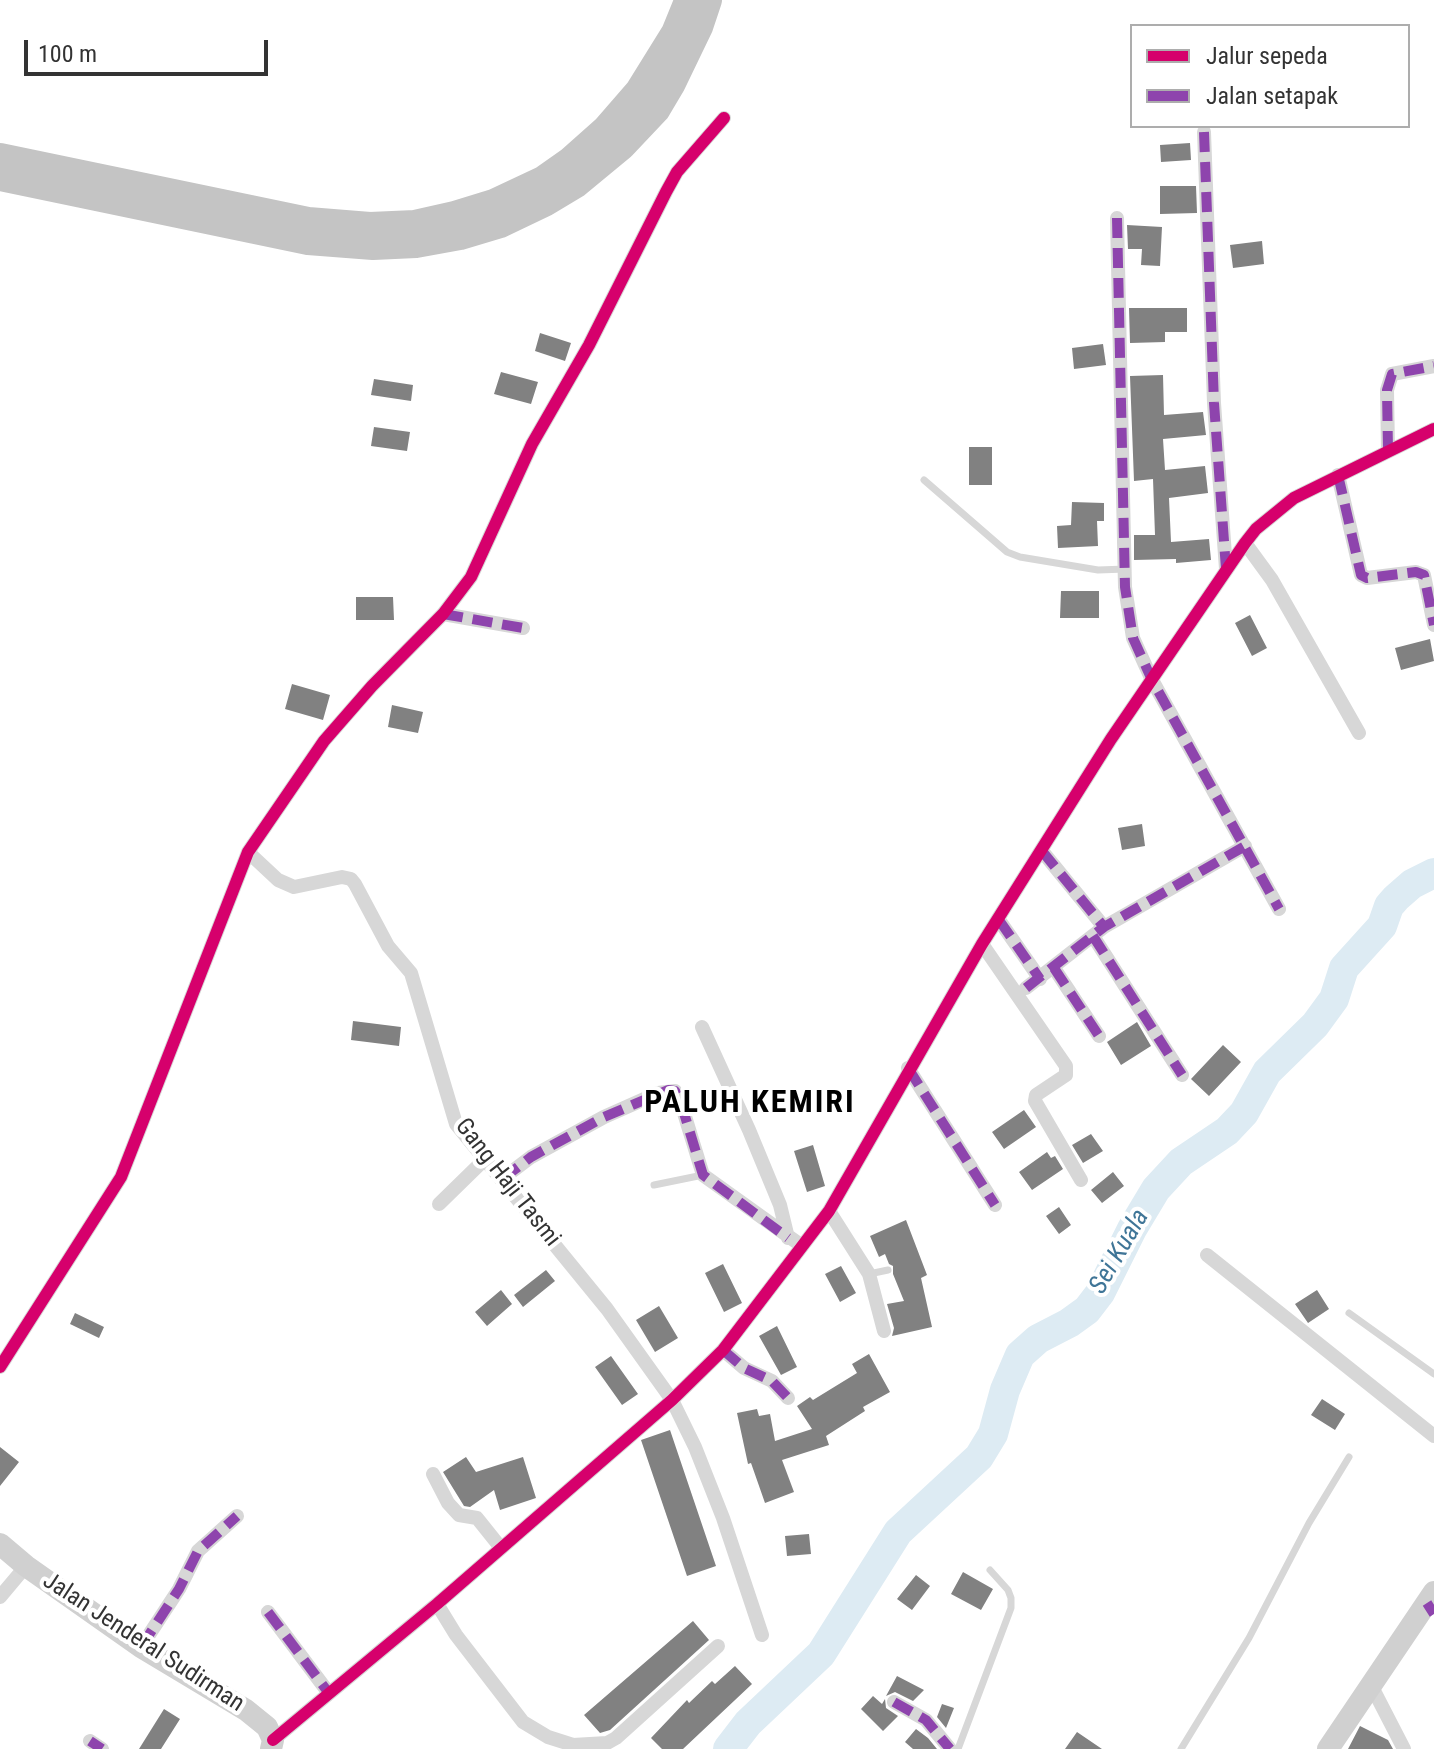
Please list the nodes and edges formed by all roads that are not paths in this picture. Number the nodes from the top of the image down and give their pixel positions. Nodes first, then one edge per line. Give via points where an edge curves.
1 (689, 0) edge
2 (708, 0) edge
3 (724, 118) dead end
4 (1204, 132) dead end
5 (0, 157) edge
6 (0, 177) edge
7 (1117, 218) dead end
8 (1434, 366) edge
9 (1434, 429) edge
10 (1388, 451) junction
11 (1338, 475) junction
12 (924, 480) dead end
13 (1245, 543) junction
14 (1126, 569) junction
15 (1226, 569) junction
16 (443, 614) junction
17 (1434, 625) edge
18 (523, 628) dead end
19 (1152, 680) junction
20 (1359, 733) dead end
21 (1245, 846) junction
22 (1042, 851) junction
23 (248, 852) junction
24 (1279, 909) dead end
25 (999, 920) junction
26 (1099, 932) junction
27 (982, 944) junction
28 (1054, 968) junction
29 (1040, 979) junction
30 (1026, 988) dead end
31 (702, 1027) dead end
32 (1099, 1036) dead end
33 (908, 1068) junction
34 (1182, 1075) dead end
35 (483, 1161) junction
36 (703, 1175) junction
37 (502, 1179) junction
38 (1081, 1180) dead end
39 (654, 1185) dead end
40 (439, 1204) dead end
41 (995, 1205) dead end
42 (829, 1211) junction
43 (788, 1238) junction
44 (802, 1246) junction
45 (1207, 1255) dead end
46 (888, 1270) dead end
47 (869, 1274) junction
48 (1349, 1313) dead end
49 (884, 1331) dead end
50 (723, 1350) junction
51 (0, 1367) edge
52 (1434, 1374) edge
53 (788, 1398) dead end
54 (672, 1400) junction
55 (1434, 1436) edge
56 (1349, 1457) dead end
57 (433, 1474) dead end
58 (237, 1516) dead end
59 (0, 1544) edge
60 (501, 1548) junction
61 (26, 1566) junction
62 (990, 1570) dead end
63 (0, 1597) edge
64 (1432, 1603) edge
65 (437, 1604) junction
66 (268, 1612) dead end
67 (762, 1635) dead end
68 (718, 1646) dead end
69 (141, 1647) junction
70 (1371, 1685) junction
71 (328, 1692) junction
72 (894, 1702) dead end
73 (272, 1744) edge
74 (950, 1749) edge
75 (958, 1749) edge
76 (1181, 1749) edge
77 (1328, 1749) edge
78 (1404, 1749) edge

1 - 5 highway via 639,91 606,129 543,180 455,215 370,226 308,221
2 - 6 highway via 672,83 656,110 622,146 546,202 460,236 373,246 308,241
3 - 16 street via 677,172 532,444 471,577
4 - 15 street
7 - 14 street
8 - 10 street via 1392,374 1387,390
9 - 10 street
10 - 11 street
11 - 13 street via 1278,510
11 - 17 street via 1361,575 1424,575
12 - 14 lane via 1007,552 1098,570
13 - 15 street
13 - 20 street via 1272,580
14 - 19 street via 1133,638
15 - 19 street
16 - 18 street
16 - 23 street via 324,741
19 - 21 street
19 - 22 street
21 - 24 street
21 - 26 street
22 - 25 street
22 - 26 street
23 - 35 street, Gang Haji Tasmi via 278,880 294,887 342,877 355,884 388,946 411,973 456,1124
23 - 51 street via 121,1177
25 - 27 street
25 - 29 street
26 - 28 street
26 - 34 street
27 - 33 street
27 - 38 street via 1066,1066 1066,1075 1035,1101
28 - 29 street
28 - 32 street
29 - 30 street
31 - 43 street via 780,1205
33 - 41 street
33 - 42 street
35 - 37 street, Gang Haji Tasmi
35 - 40 street
36 - 37 street via 680,1100 668,1090 592,1124
36 - 39 lane
36 - 43 street
37 - 54 street, Gang Haji Tasmi
42 - 44 street
42 - 47 street
43 - 44 street
44 - 50 street
45 - 55 street
46 - 47 lane
47 - 49 street
48 - 52 lane
50 - 53 street via 772,1381
50 - 54 street
54 - 60 street
54 - 67 street, Gang Haji Tasmi via 723,1518
56 - 76 lane
57 - 60 street via 459,1515 477,1518
58 - 69 street via 198,1551
59 - 61 main road, Jalan Jenderal Sudirman
60 - 65 street
61 - 63 street
61 - 69 main road, Jalan Jenderal Sudirman
62 - 75 lane via 1008,1590 1011,1608
64 - 70 main road
65 - 68 street via 523,1722 573,1745 616,1738
65 - 71 street
66 - 71 street
69 - 73 main road, Jalan Jenderal Sudirman via 246,1710 267,1727
70 - 77 main road
70 - 78 street
71 - 73 street
72 - 74 street via 926,1720

